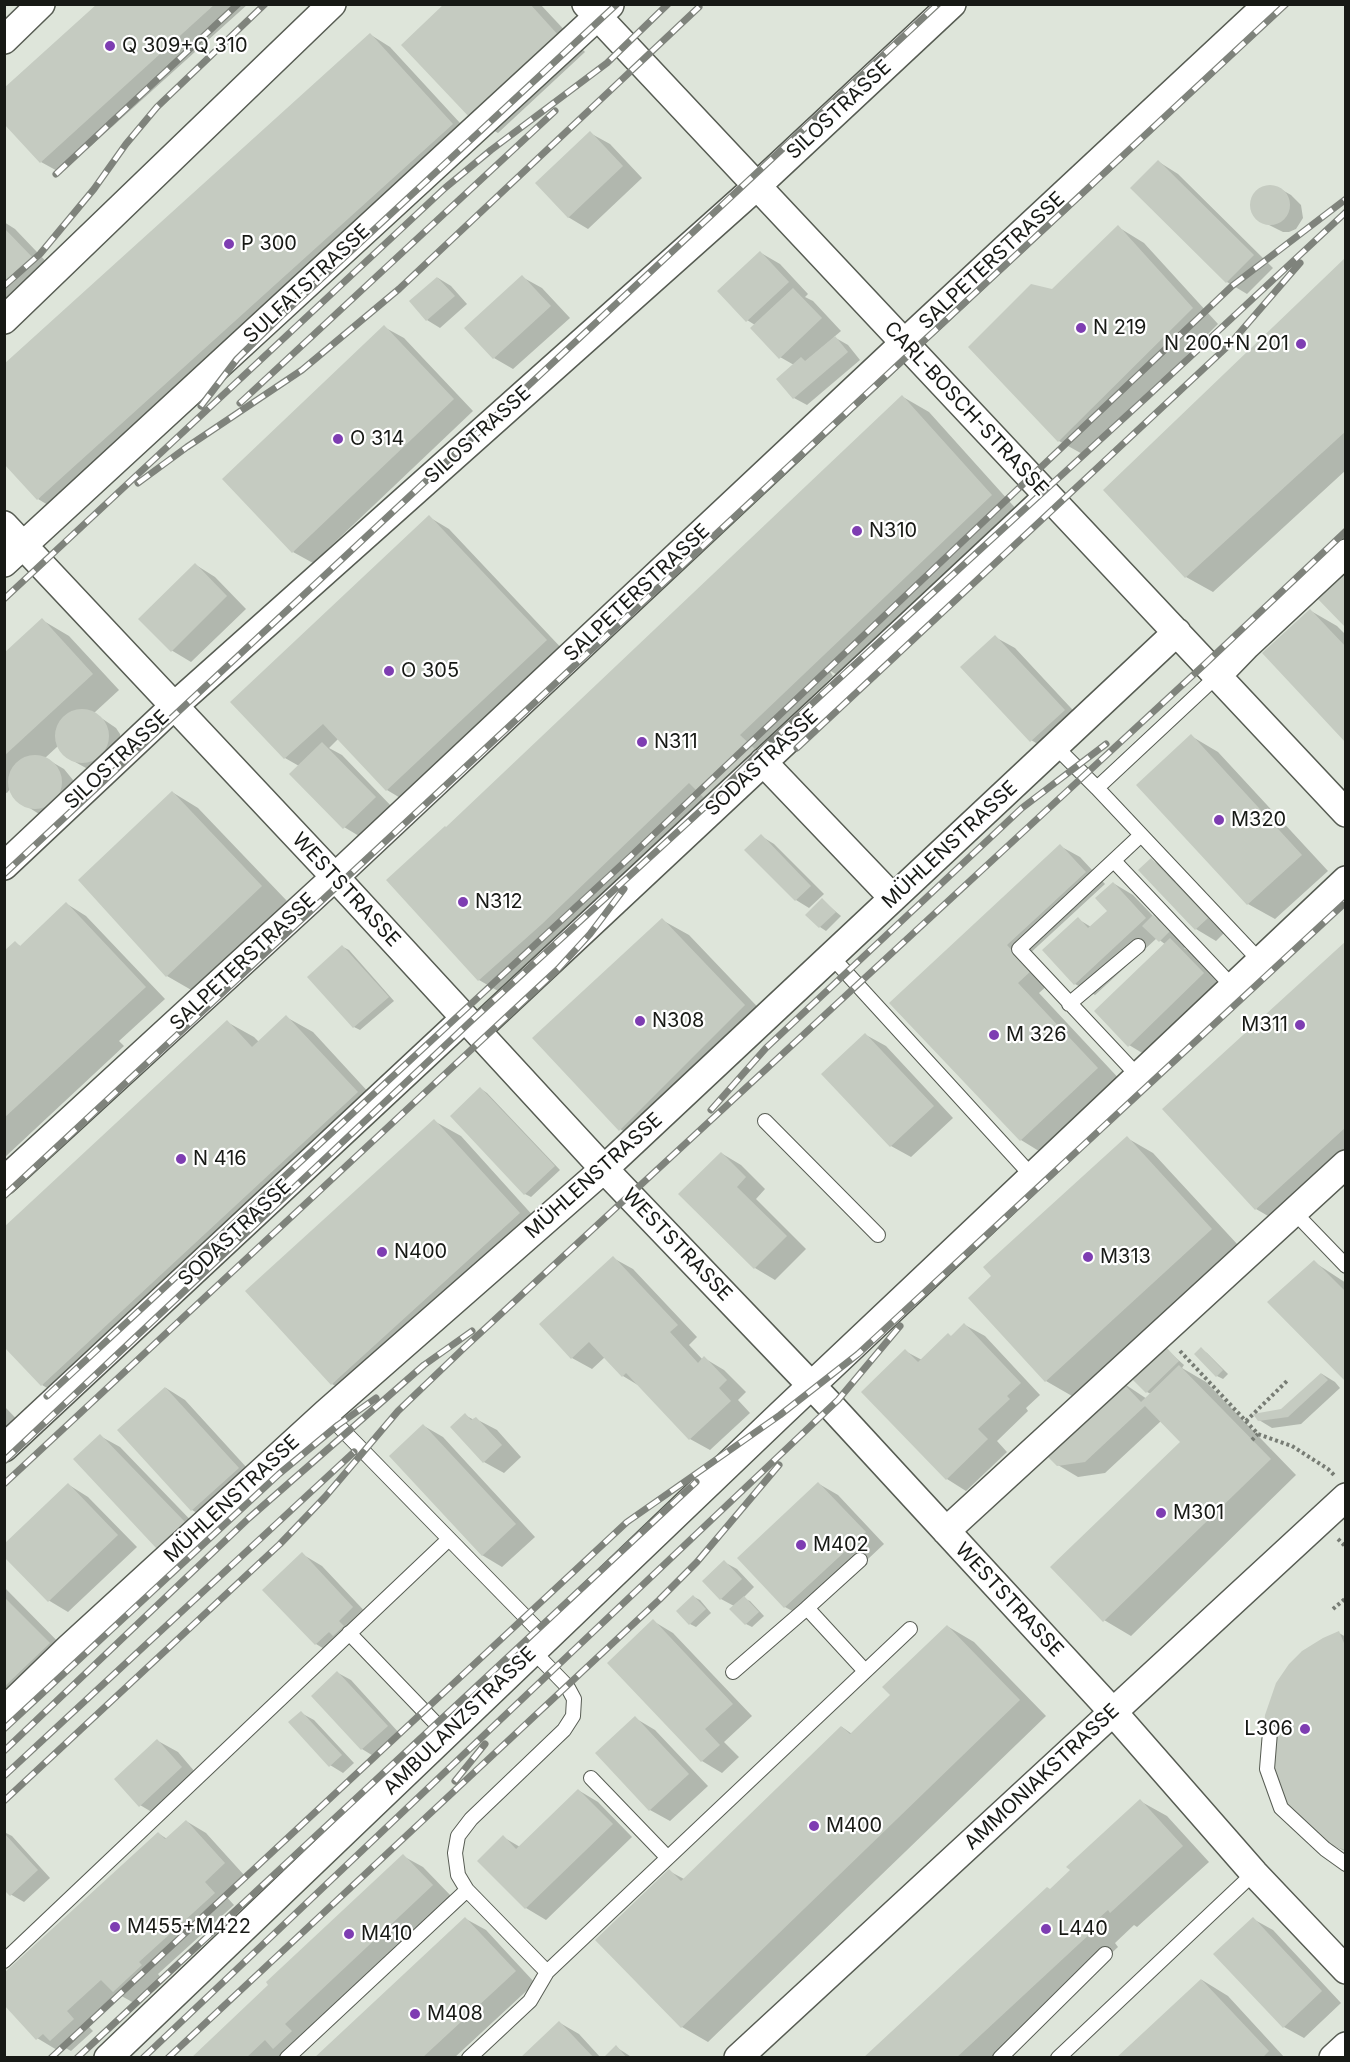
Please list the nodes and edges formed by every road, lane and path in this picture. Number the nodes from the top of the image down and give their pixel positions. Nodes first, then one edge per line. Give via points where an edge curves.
1 (41, 4) edge
2 (332, 4) edge
3 (952, 4) edge
4 (1268, 4) edge
5 (598, 9) edge
6 (4, 40) edge
7 (756, 187) junction
8 (4, 320) edge
9 (904, 343) junction
10 (1048, 496) junction
11 (4, 525) edge
12 (1346, 553) edge
13 (14, 554) edge
14 (1177, 632) junction
15 (1217, 676) junction
16 (173, 706) junction
17 (1055, 746) junction
18 (763, 762) junction
19 (1097, 788) junction
20 (1346, 813) edge
21 (1141, 835) junction
22 (1114, 861) junction
23 (4, 866) edge
24 (335, 877) junction
25 (1346, 880) edge
26 (893, 898) junction
27 (1138, 946) dead end
28 (831, 956) junction
29 (1260, 961) junction
30 (1233, 987) junction
31 (1070, 1004) junction
32 (471, 1024) junction
33 (1138, 1076) junction
34 (765, 1121) dead end
35 (1346, 1164) edge
36 (604, 1169) junction
37 (1032, 1176) junction
38 (4, 1181) edge
39 (1294, 1212) junction
40 (878, 1234) dead end
41 (1346, 1266) edge
42 (1163, 1333) junction
43 (1288, 1380) dead end
44 (812, 1386) junction
45 (326, 1413) junction
46 (1246, 1421) junction
47 (1258, 1434) junction
48 (1252, 1440) dead end
49 (4, 1448) edge
50 (1343, 1489) edge
51 (946, 1531) junction
52 (449, 1539) junction
53 (860, 1560) dead end
54 (1346, 1598) edge
55 (807, 1608) junction
56 (1333, 1609) dead end
57 (910, 1629) dead end
58 (349, 1634) junction
59 (539, 1645) junction
60 (865, 1671) junction
61 (733, 1672) dead end
62 (4, 1711) edge
63 (1113, 1712) junction
64 (1270, 1732) dead end
65 (446, 1734) junction
66 (591, 1778) dead end
67 (667, 1857) junction
68 (1346, 1864) edge
69 (1254, 1873) junction
70 (467, 1890) junction
71 (1105, 1954) dead end
72 (4, 1961) edge
73 (1346, 1970) edge
74 (547, 1972) junction
75 (1346, 2046) edge
76 (108, 2058) edge
77 (287, 2058) edge
78 (469, 2058) edge
79 (738, 2058) edge
80 (1000, 2058) edge
81 (1058, 2058) edge
82 (1333, 2058) edge

1 - 6 street
2 - 8 street
3 - 7 street, SILOSTRASSE
4 - 9 street, SALPETERSTRASSE
5 - 7 street, CARL-BOSCH-STRASSE
5 - 13 street, SULFATSTRASSE
7 - 9 street, CARL-BOSCH-STRASSE
7 - 16 street, SILOSTRASSE
9 - 10 street, CARL-BOSCH-STRASSE
9 - 24 street, SALPETERSTRASSE
10 - 14 street, CARL-BOSCH-STRASSE
10 - 18 street, SODASTRASSE
11 - 13 street, WESTSTRASSE
12 - 15 street
13 - 16 street, WESTSTRASSE
14 - 15 street, CARL-BOSCH-STRASSE
14 - 17 street, MÜHLENSTRASSE
15 - 19 lane
15 - 20 street, CARL-BOSCH-STRASSE
16 - 23 street, SILOSTRASSE
16 - 24 street, WESTSTRASSE
17 - 19 lane
17 - 26 street, MÜHLENSTRASSE
18 - 26 street
18 - 32 street, SODASTRASSE
19 - 21 lane
21 - 22 lane
21 - 29 lane
22 - 30 lane
22 - 31 lane via 1019,949
24 - 32 street, WESTSTRASSE
24 - 38 street, SALPETERSTRASSE
25 - 29 street, AMBULANZSTRASSE
26 - 28 street, MÜHLENSTRASSE
27 - 31 lane
28 - 36 street, MÜHLENSTRASSE
28 - 37 lane
29 - 30 street, AMBULANZSTRASSE
30 - 33 street, AMBULANZSTRASSE
31 - 33 lane
32 - 36 street, WESTSTRASSE
32 - 49 street, SODASTRASSE
33 - 37 street, AMBULANZSTRASSE
34 - 40 lane
35 - 39 street
36 - 44 street, WESTSTRASSE
36 - 45 street, MÜHLENSTRASSE
37 - 44 street, AMBULANZSTRASSE
39 - 41 lane
39 - 42 street
42 - 46 path
42 - 51 street
43 - 46 path
44 - 51 street, WESTSTRASSE
44 - 59 street, AMBULANZSTRASSE
45 - 52 lane
45 - 62 street, MÜHLENSTRASSE
46 - 47 path
47 - 48 path
47 - 50 path via 1292,1446 1328,1469
50 - 63 street, AMMONIAKSTRASSE
51 - 63 street, WESTSTRASSE
52 - 58 lane
52 - 59 lane
53 - 55 lane
54 - 56 path
55 - 60 lane
55 - 61 lane
57 - 60 lane
58 - 65 lane
58 - 72 lane
59 - 65 street, AMBULANZSTRASSE
59 - 70 lane via 574,1699 573,1716 564,1730 458,1836 454,1853 458,1875
60 - 67 lane
63 - 69 street, WESTSTRASSE
63 - 79 street, AMMONIAKSTRASSE
64 - 68 lane via 1267,1768 1281,1808
65 - 76 street, AMBULANZSTRASSE
66 - 67 lane
67 - 74 lane
69 - 73 street, WESTSTRASSE
69 - 81 lane
70 - 74 lane
70 - 77 lane
71 - 80 lane
74 - 78 lane via 530,2001
75 - 82 street

